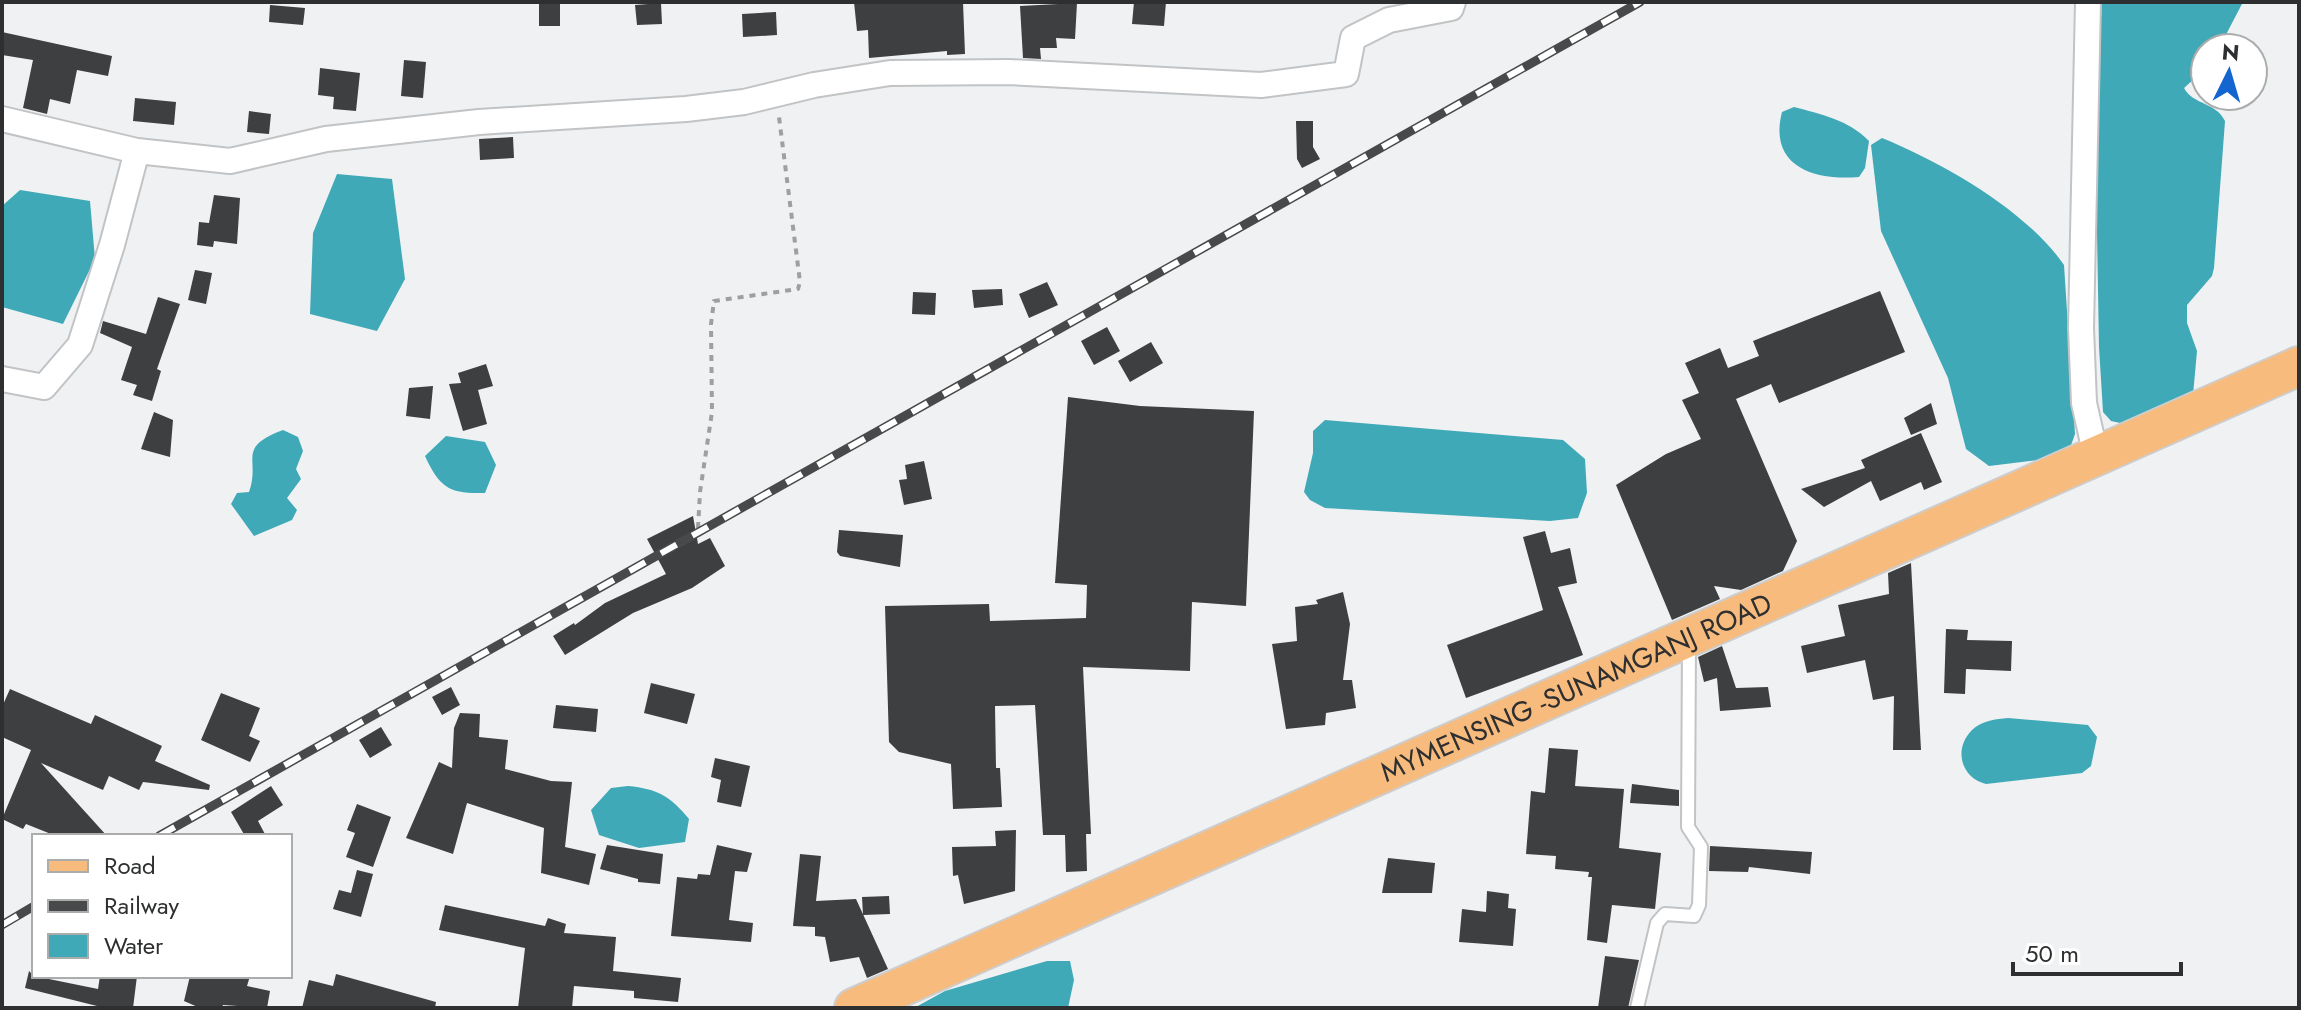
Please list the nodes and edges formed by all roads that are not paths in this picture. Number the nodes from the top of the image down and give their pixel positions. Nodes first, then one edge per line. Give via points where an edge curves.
1 (1453, 2) edge
2 (2088, 2) edge
3 (2, 119) edge
4 (137, 151) junction
5 (2299, 366) edge
6 (2, 379) edge
7 (2096, 456) junction
8 (1689, 637) junction
9 (854, 1008) edge
10 (1637, 1008) edge

1 - 4 street via 1451,8 1389,20 1353,38 1346,74 1261,85 1009,72 890,73 686,109 479,122 326,139 230,161
2 - 7 street via 2081,328 2084,403
3 - 4 street
4 - 6 street via 80,345 44,387
5 - 7 main road, MYMENSING -SUNAMGANJ ROAD
7 - 8 main road, MYMENSING -SUNAMGANJ ROAD
8 - 9 main road, MYMENSING -SUNAMGANJ ROAD
8 - 10 lane via 1688,827 1701,847 1699,905 1694,916 1665,914 1657,923

